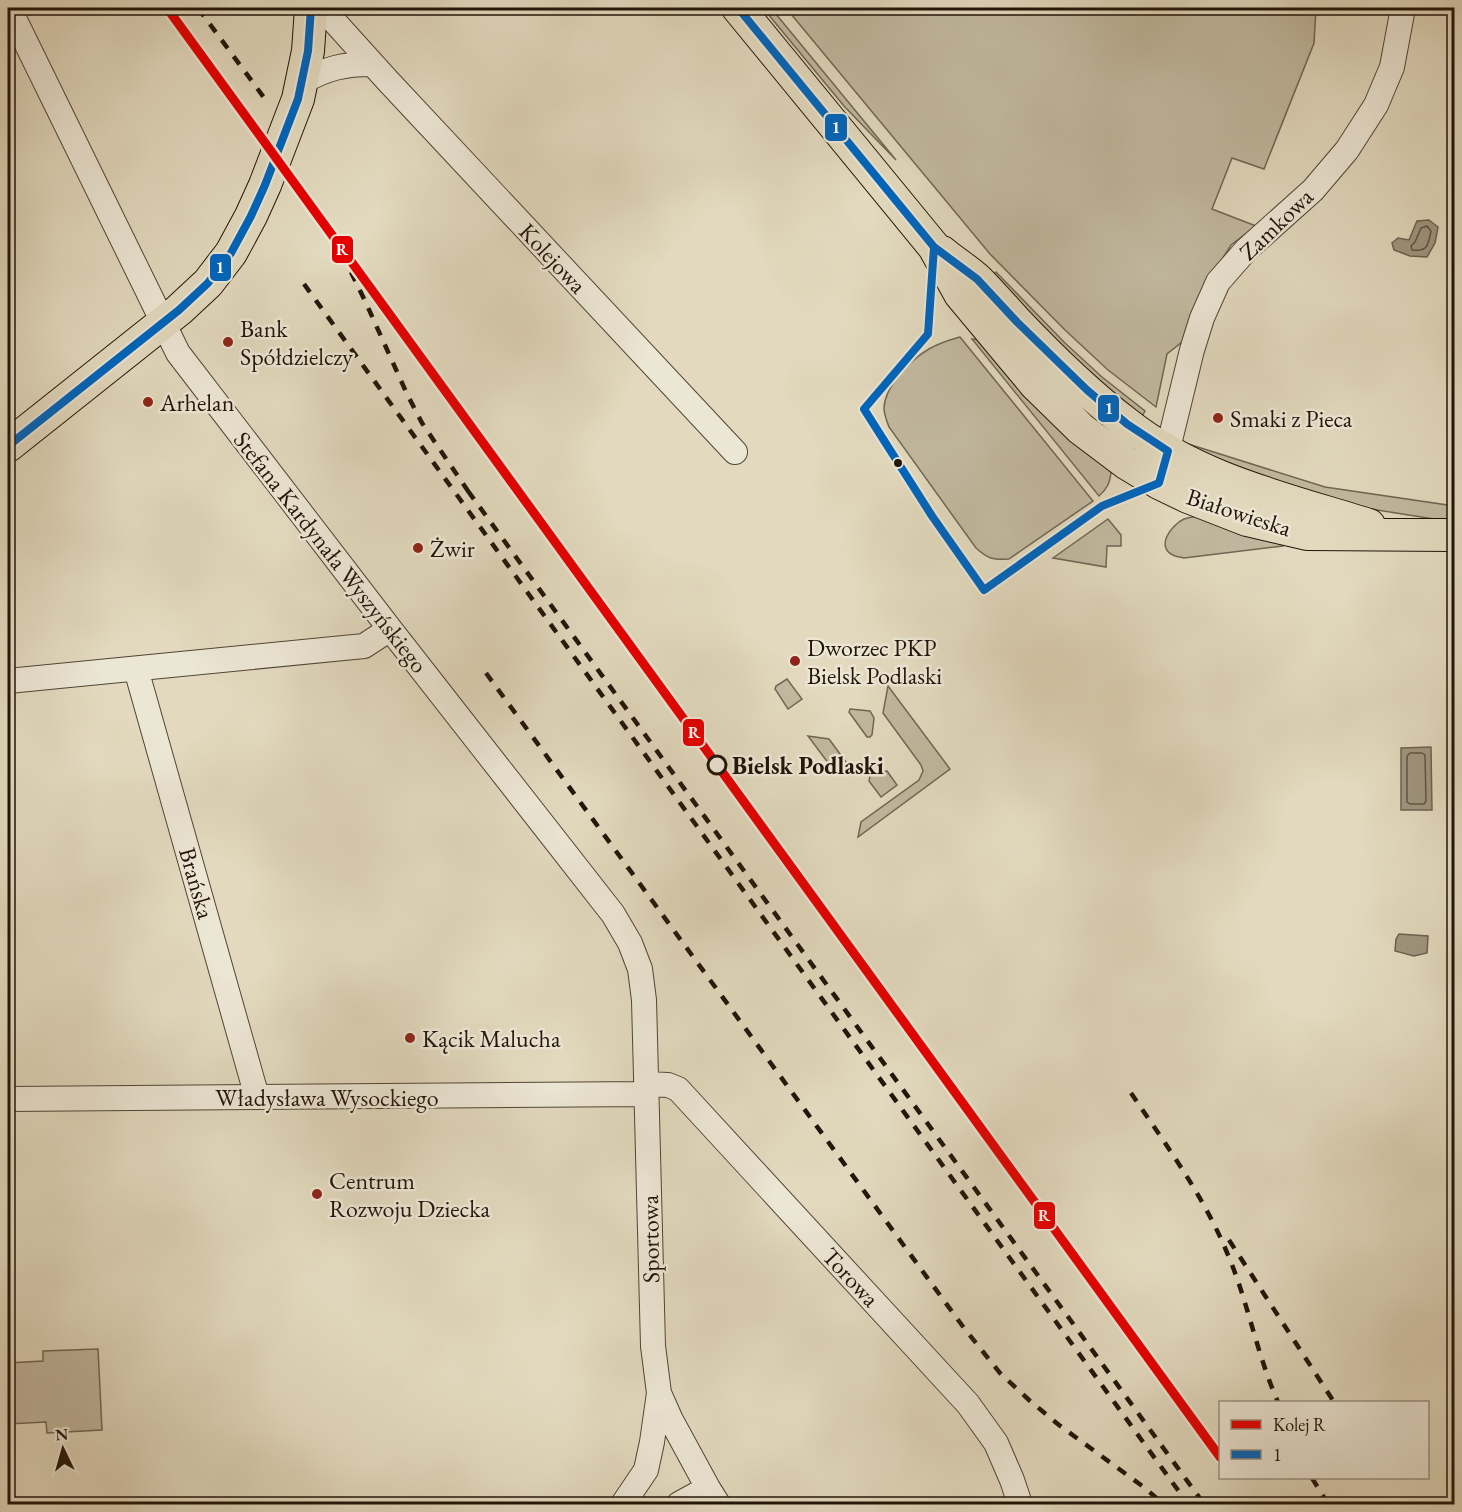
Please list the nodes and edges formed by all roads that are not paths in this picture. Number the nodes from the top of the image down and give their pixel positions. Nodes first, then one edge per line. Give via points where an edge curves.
1 (738, 8) edge
2 (1403, 8) edge
3 (311, 9) edge
4 (14, 17) edge
5 (372, 64) junction
6 (302, 82) junction
7 (934, 247) junction
8 (163, 324) junction
9 (8, 446) edge
10 (1168, 451) junction
11 (735, 452) dead end
12 (1159, 483) junction
13 (1399, 534) junction
14 (1455, 535) edge
15 (390, 629) junction
16 (136, 669) junction
17 (8, 681) edge
18 (647, 1089) junction
19 (257, 1098) junction
20 (8, 1099) edge
21 (659, 1393) junction
22 (713, 1496) edge
23 (623, 1504) edge
24 (679, 1504) edge
25 (1020, 1504) edge

1 - 7 main road, Białowieska
2 - 10 street, Zamkowa via 1392,67 1376,105 1347,150 1218,282 1192,350
3 - 5 street, Kolejowa via 333,19
3 - 6 main road via 309,51
4 - 8 street, Stefana Kardynała Wyszyńskiego
5 - 6 street via 322,71
5 - 11 street, Kolejowa
6 - 8 main road via 288,130 242,235 208,283
7 - 10 main road, Białowieska via 977,279 1087,390 1127,424
7 - 12 main road, Białowieska via 960,294 1035,384 1081,429
8 - 9 main road
8 - 15 street, Stefana Kardynała Wyszyńskiego via 178,353
10 - 12 street, Zamkowa
10 - 13 main road, Białowieska via 1258,491
12 - 13 main road, Białowieska via 1247,520 1307,534
13 - 14 main road, Białowieska
15 - 16 street via 364,645
15 - 18 street, Stefana Kardynała Wyszyńskiego via 613,914 630,942 645,1000
16 - 17 street
16 - 19 street, Brańska
18 - 19 street, Władysława Wysockiego
18 - 21 street, Sportowa via 653,1346
18 - 25 street, Torowa via 668,1085 678,1089 968,1404 996,1443
19 - 20 street, Władysława Wysockiego
21 - 22 street, Sportowa
21 - 23 street, Sportowa via 646,1470
22 - 24 street, Sportowa

